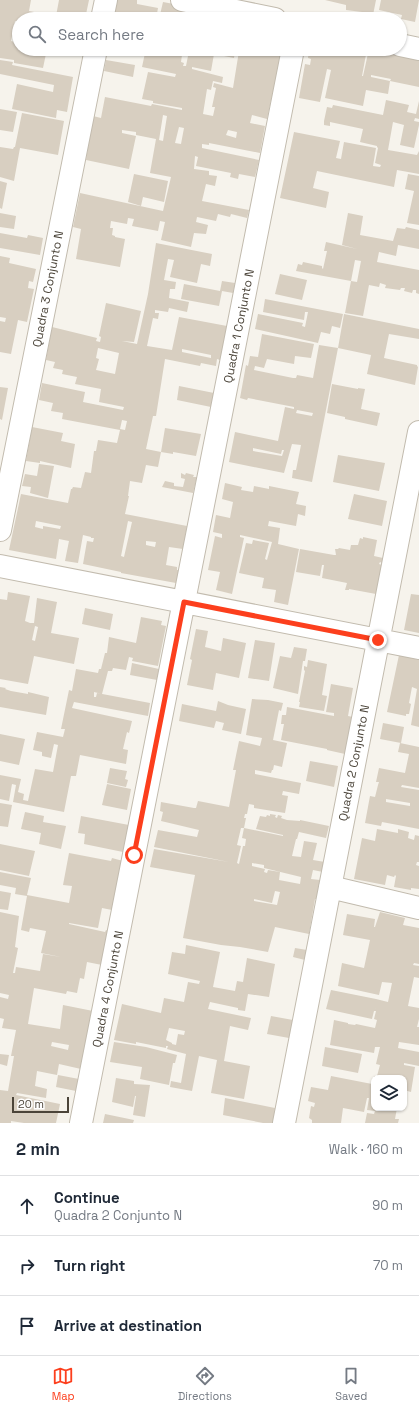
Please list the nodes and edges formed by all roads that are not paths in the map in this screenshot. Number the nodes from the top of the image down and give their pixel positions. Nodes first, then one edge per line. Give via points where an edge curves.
1 (106, 0) edge
2 (182, 0) edge
3 (103, 12) edge
4 (241, 12) edge
5 (407, 46) edge
6 (419, 48) edge
7 (95, 56) edge
8 (292, 56) edge
9 (419, 432) edge
10 (0, 530) edge
11 (0, 566) edge
12 (184, 602) junction
13 (378, 640) junction
14 (419, 648) edge
15 (330, 887) junction
16 (419, 908) edge
17 (81, 1123) edge
18 (284, 1123) edge

1 - 3 street
2 - 4 street
5 - 6 street
7 - 10 street, Quadra 3 Conjunto N
8 - 12 street, Quadra 1 Conjunto N
9 - 13 street, Quadra 2 Conjunto N
11 - 12 street
12 - 13 street
12 - 17 street, Quadra 4 Conjunto N
13 - 14 street
13 - 15 street, Quadra 2 Conjunto N
15 - 16 street
15 - 18 street

